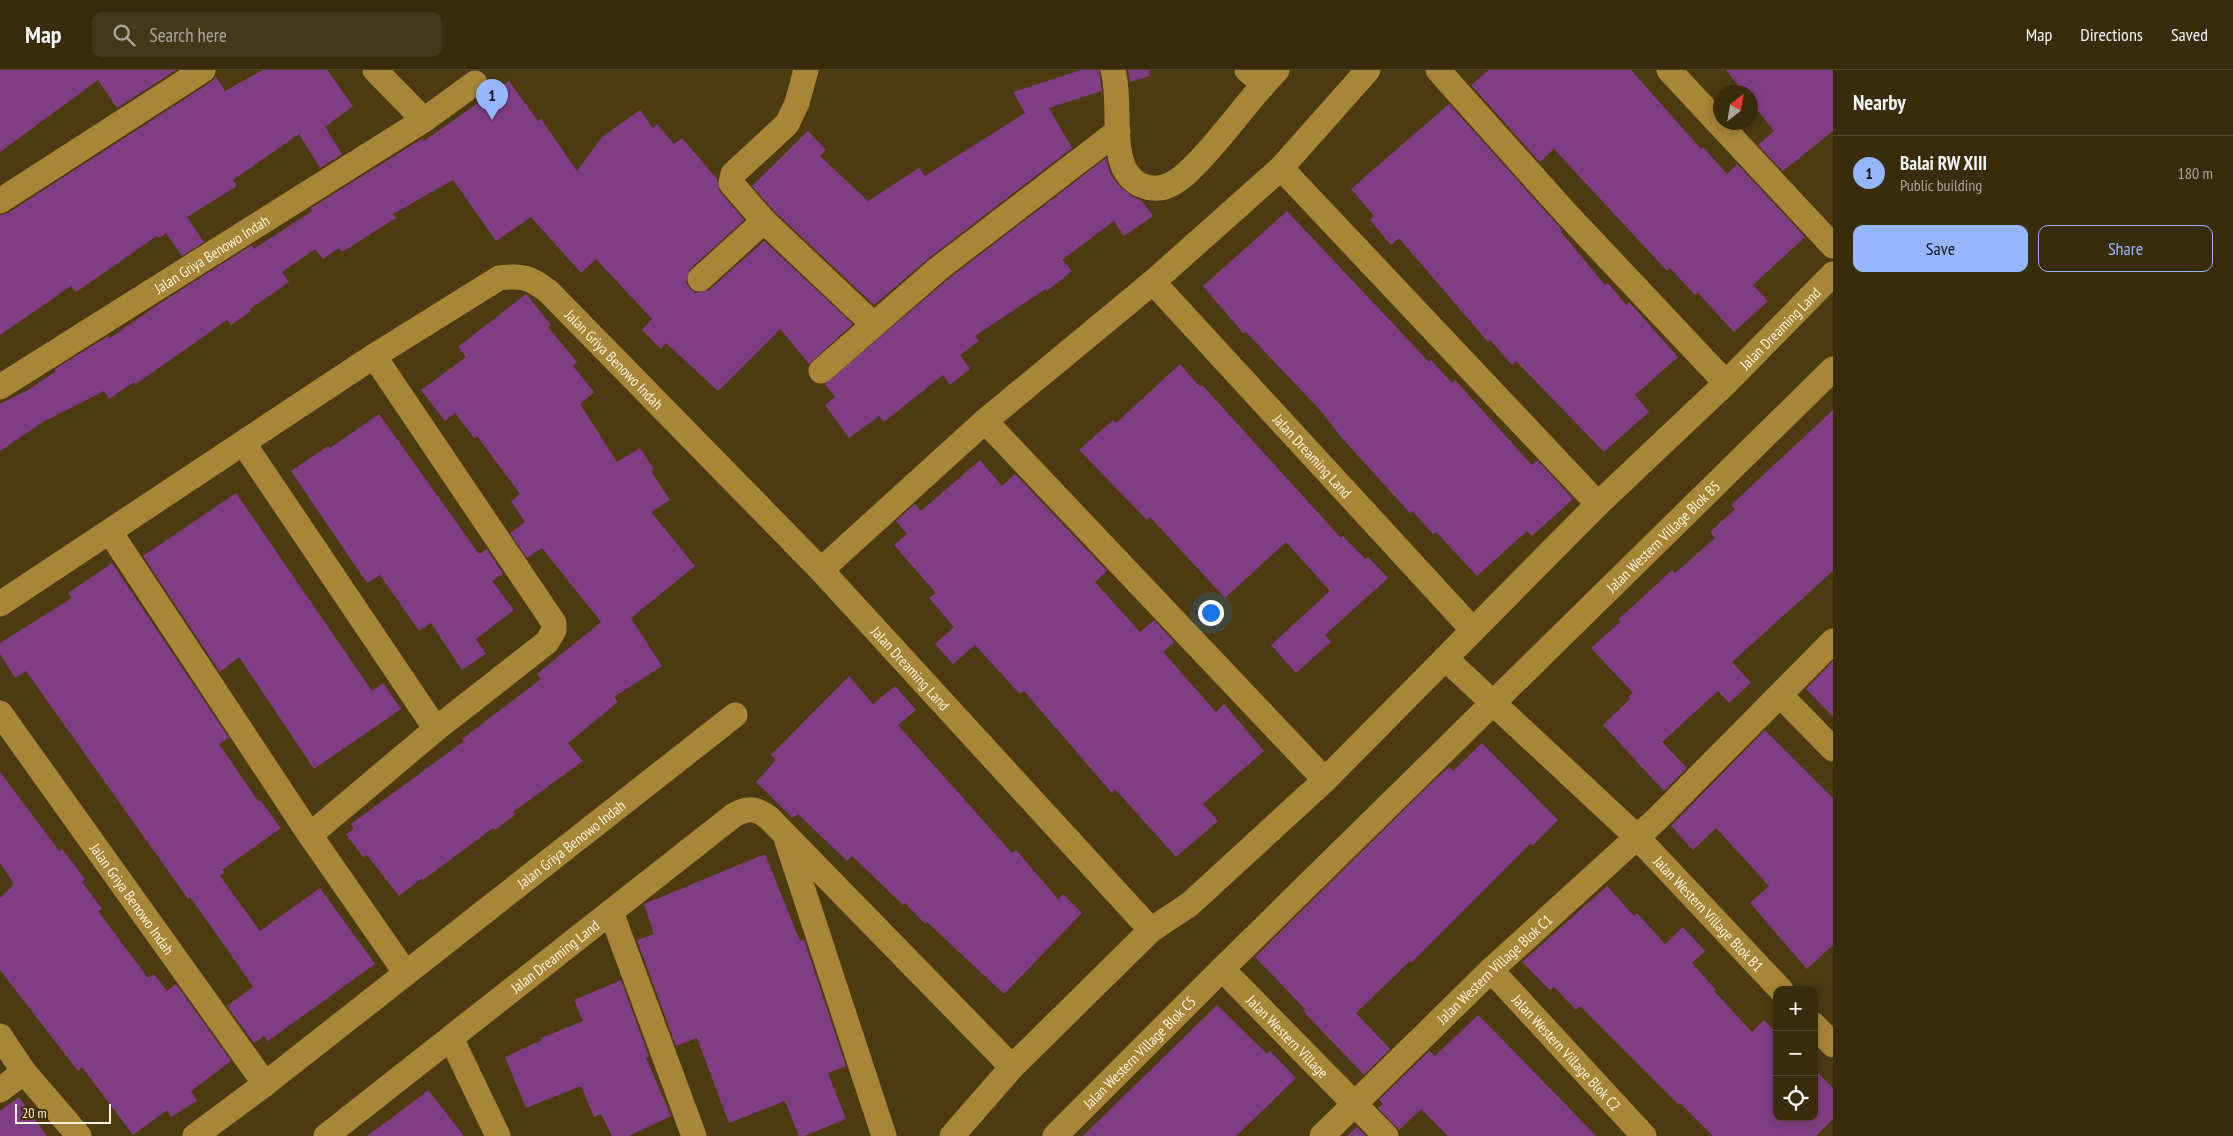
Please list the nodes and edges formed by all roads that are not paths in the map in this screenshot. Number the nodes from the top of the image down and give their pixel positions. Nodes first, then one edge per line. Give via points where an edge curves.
1 (203, 70) edge
2 (374, 70) edge
3 (806, 70) edge
4 (1112, 70) edge
5 (1368, 70) edge
6 (1438, 70) edge
7 (1669, 70) edge
8 (1263, 75) edge
9 (475, 83) dead end
10 (424, 120) junction
11 (1118, 131) junction
12 (1281, 168) junction
13 (0, 200) edge
14 (764, 221) junction
15 (1833, 246) edge
16 (1833, 274) edge
17 (700, 279) dead end
18 (1153, 282) junction
19 (874, 325) junction
20 (374, 356) junction
21 (1833, 369) edge
22 (821, 371) dead end
23 (1726, 383) junction
24 (0, 387) edge
25 (984, 421) junction
26 (244, 444) junction
27 (1598, 504) junction
28 (110, 532) junction
29 (821, 570) junction
30 (0, 604) edge
31 (1473, 630) junction
32 (1833, 640) edge
33 (1449, 662) junction
34 (1781, 696) junction
35 (1488, 700) junction
36 (0, 712) edge
37 (735, 715) dead end
38 (436, 729) junction
39 (1833, 749) edge
40 (1325, 780) junction
41 (310, 834) junction
42 (785, 835) junction
43 (1637, 837) junction
44 (611, 912) junction
45 (1151, 930) junction
46 (1222, 969) junction
47 (1491, 970) junction
48 (405, 972) junction
49 (1777, 986) edge
50 (1818, 1029) edge
51 (0, 1036) edge
52 (451, 1038) junction
53 (1833, 1045) edge
54 (1012, 1068) junction
55 (24, 1072) junction
56 (265, 1084) junction
57 (0, 1090) edge
58 (1354, 1103) junction
59 (79, 1136) edge
60 (195, 1136) edge
61 (326, 1136) edge
62 (498, 1136) edge
63 (694, 1136) edge
64 (884, 1136) edge
65 (952, 1136) edge
66 (1055, 1136) edge
67 (1322, 1136) edge
68 (1386, 1136) edge
69 (1644, 1136) edge

1 - 13 street
2 - 10 street
3 - 14 street via 787,124 731,178 733,188
4 - 11 street via 1118,101
5 - 12 street
6 - 23 street, Jalan Dreaming Land via 1565,212
7 - 15 street
8 - 11 street via 1216,144 1183,176 1165,187 1150,189 1132,178 1124,167
9 - 10 street, Jalan Griya Benowo Indah
10 - 24 street, Jalan Griya Benowo Indah
11 - 19 street via 938,269
12 - 18 street
12 - 27 street
14 - 17 street
14 - 19 street
16 - 23 street, Jalan Dreaming Land
18 - 25 street
18 - 31 street, Jalan Dreaming Land
19 - 22 street
20 - 26 street, Jalan Griya Benowo Indah
20 - 29 street, Jalan Griya Benowo Indah via 499,278 519,275 534,281 548,291
20 - 38 street via 554,623 547,642
21 - 35 street, Jalan Western Village Blok B5
23 - 27 street, Jalan Dreaming Land
25 - 29 street
25 - 40 street
26 - 28 street, Jalan Griya Benowo Indah
26 - 38 street
27 - 31 street, Jalan Dreaming Land
28 - 30 street, Jalan Griya Benowo Indah
28 - 41 street
29 - 45 street, Jalan Dreaming Land
31 - 33 street, Jalan Dreaming Land
32 - 34 street
33 - 35 street, Jalan Western Village Blok B1
33 - 40 street, Jalan Dreaming Land
34 - 39 street
34 - 43 street
35 - 43 street, Jalan Western Village Blok B1
35 - 46 street
36 - 56 street, Jalan Griya Benowo Indah
37 - 48 street, Jalan Griya Benowo Indah
38 - 41 street
40 - 45 street, Jalan Dreaming Land via 1190,904
41 - 48 street
42 - 44 street, Jalan Dreaming Land via 759,810 746,809 734,815
42 - 54 street, Jalan Dreaming Land
42 - 64 street, Jalan Dreaming Land
43 - 47 street, Jalan Western Village Blok C1
43 - 49 street, Jalan Western Village Blok B1
44 - 52 street, Jalan Dreaming Land
44 - 63 street
45 - 54 street, Jalan Dreaming Land
46 - 58 street, Jalan Western Village
46 - 66 street, Jalan Western Village Blok C5
47 - 58 street, Jalan Western Village Blok C1
47 - 69 street, Jalan Western Village Blok C2
48 - 56 street, Jalan Griya Benowo Indah
50 - 53 street
51 - 55 street
52 - 61 street, Jalan Dreaming Land
52 - 62 street
54 - 65 street, Jalan Dreaming Land
55 - 57 street
55 - 59 street
56 - 60 street, Jalan Griya Benowo Indah
58 - 67 street
58 - 68 street, Jalan Western Village

